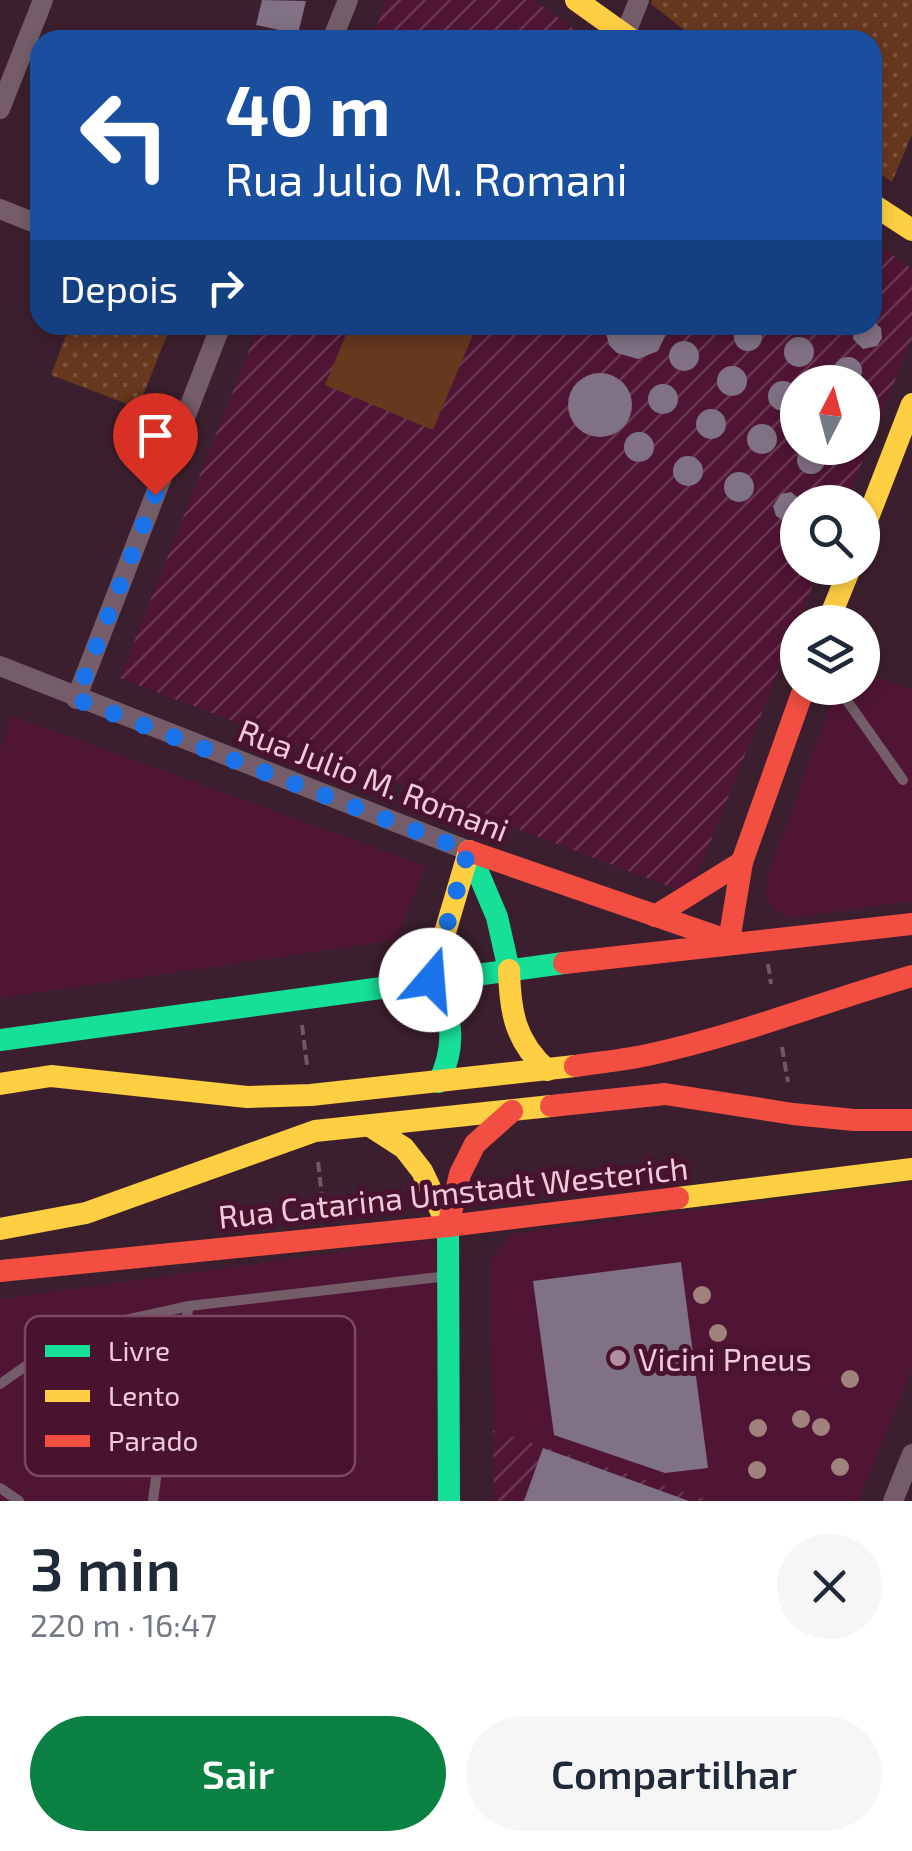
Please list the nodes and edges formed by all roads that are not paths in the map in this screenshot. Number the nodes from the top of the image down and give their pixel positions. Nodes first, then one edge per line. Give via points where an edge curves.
1 (43, 0) edge
2 (348, 0) edge
3 (576, 0) edge
4 (639, 0) edge
5 (31, 30) edge
6 (336, 30) edge
7 (618, 30) edge
8 (630, 30) edge
9 (30, 33) edge
10 (0, 109) edge
11 (0, 209) edge
12 (882, 210) edge
13 (30, 221) edge
14 (912, 230) edge
15 (218, 335) edge
16 (912, 404) edge
17 (880, 487) edge
18 (0, 666) edge
19 (76, 699) junction
20 (798, 705) edge
21 (850, 705) edge
22 (903, 780) dead end
23 (468, 851) junction
24 (742, 862) junction
25 (655, 916) junction
26 (912, 924) edge
27 (730, 942) junction
28 (509, 970) junction
29 (912, 976) edge
30 (431, 980) junction
31 (0, 1040) edge
32 (547, 1070) junction
33 (439, 1082) junction
34 (0, 1084) edge
35 (512, 1111) junction
36 (912, 1120) edge
37 (370, 1126) junction
38 (912, 1169) edge
39 (448, 1226) junction
40 (0, 1228) edge
41 (0, 1271) edge
42 (450, 1276) junction
43 (189, 1306) junction
44 (144, 1316) edge
45 (187, 1316) edge
46 (25, 1367) edge
47 (0, 1384) edge
48 (912, 1454) edge
49 (156, 1476) edge
50 (0, 1488) edge
51 (19, 1501) edge
52 (153, 1501) edge
53 (449, 1501) edge
54 (893, 1501) edge

1 - 5 street
2 - 6 street
3 - 7 main road
4 - 8 street
9 - 10 street
11 - 13 street
12 - 14 main road
15 - 19 street
16 - 17 main road
18 - 19 street, Rua Julio M. Romani
19 - 23 street, Rua Julio M. Romani
20 - 24 main road
21 - 22 lane
23 - 25 main road, Rua Julio M. Romani
23 - 28 main road via 498,917
23 - 30 main road
24 - 25 main road
24 - 27 main road
25 - 27 main road, Rua Julio M. Romani
26 - 27 main road
27 - 28 main road
28 - 30 main road
28 - 32 main road via 513,1029 526,1053
29 - 32 main road via 708,1040
30 - 31 main road
30 - 33 main road via 454,1031
32 - 33 main road
33 - 34 main road via 248,1097 51,1076
35 - 36 main road via 665,1094 823,1117
35 - 37 main road
35 - 39 main road via 475,1144
37 - 39 main road via 404,1148 422,1171
37 - 40 main road via 315,1131 86,1213
38 - 39 main road, Rua Catarina Umstadt Westerich
39 - 41 main road, Rua Catarina Umstadt Westerich
39 - 42 main road
42 - 43 lane
42 - 53 main road
43 - 44 lane
43 - 45 lane
46 - 47 lane
48 - 54 street
49 - 52 lane
50 - 51 lane

